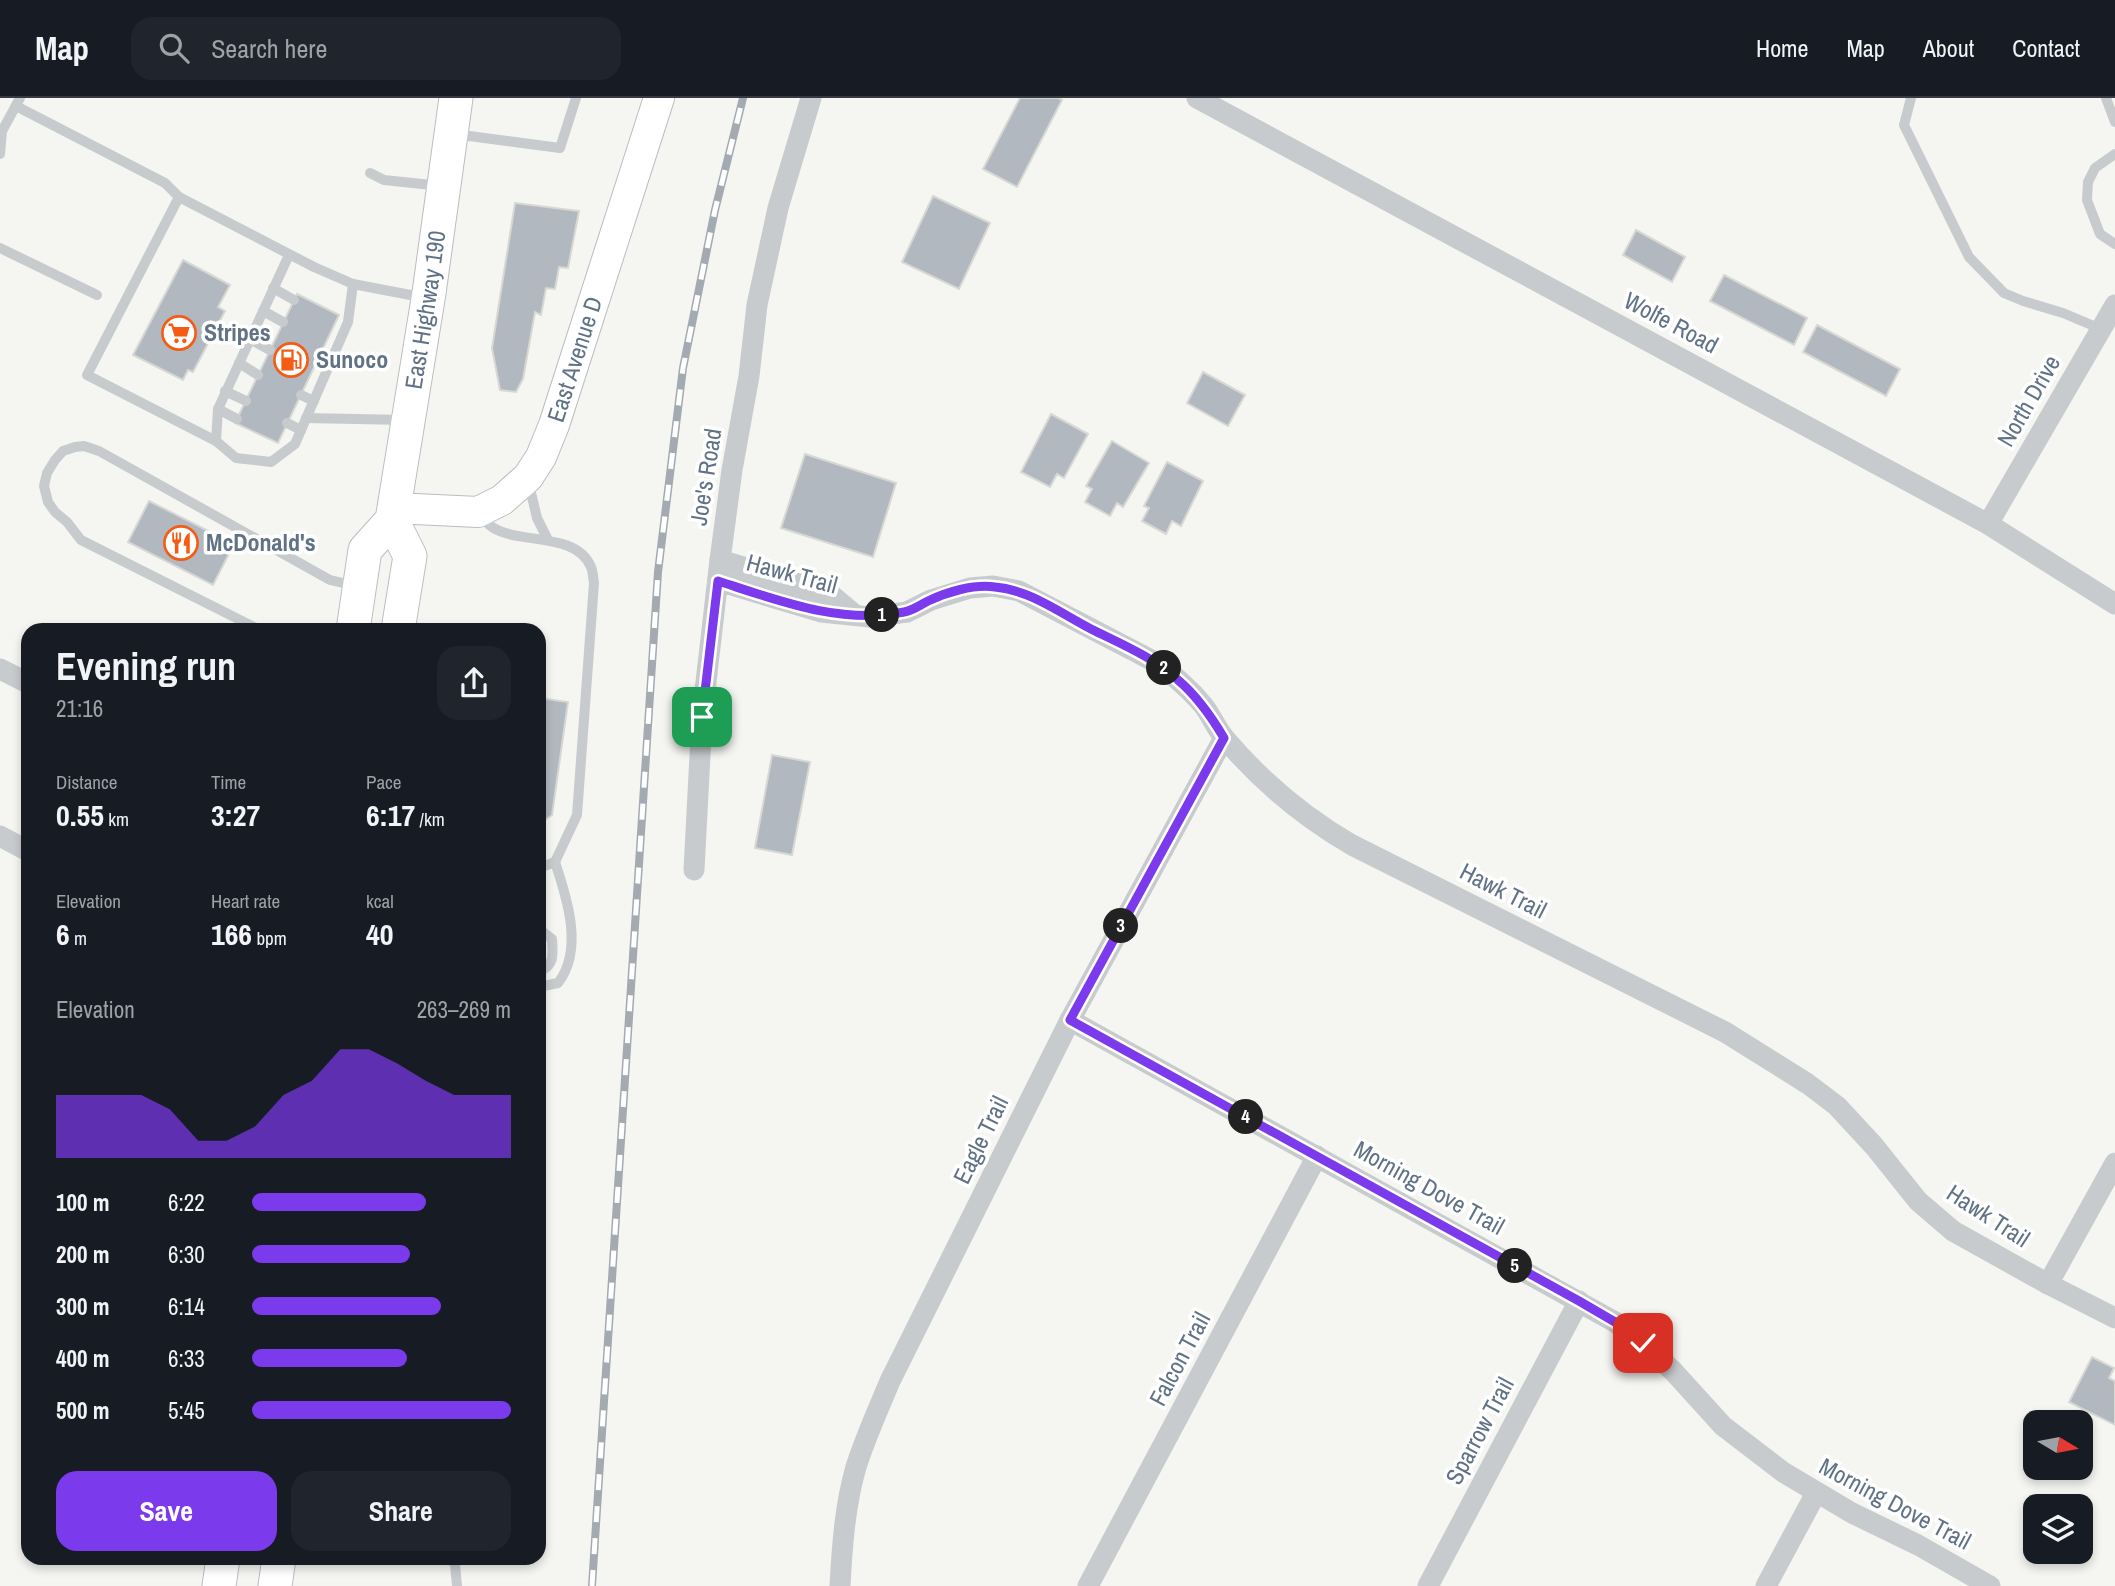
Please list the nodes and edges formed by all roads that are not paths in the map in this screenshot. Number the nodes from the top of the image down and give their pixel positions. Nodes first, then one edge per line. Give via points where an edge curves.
1 (576, 98) edge
2 (659, 98) edge
3 (811, 98) edge
4 (1197, 98) edge
5 (1912, 98) edge
6 (2106, 98) edge
7 (452, 100) edge
8 (18, 102) edge
9 (2115, 122) edge
10 (1, 131) edge
11 (451, 134) junction
12 (2115, 153) edge
13 (0, 154) edge
14 (370, 173) dead end
15 (444, 187) junction
16 (179, 197) junction
17 (2111, 242) edge
18 (0, 248) edge
19 (289, 255) junction
20 (352, 284) junction
21 (273, 288) junction
22 (97, 295) dead end
23 (428, 299) junction
24 (294, 300) dead end
25 (2115, 305) edge
26 (263, 311) junction
27 (283, 322) dead end
28 (2101, 329) junction
29 (250, 339) junction
30 (325, 343) dead end
31 (336, 349) junction
32 (270, 350) dead end
33 (239, 363) junction
34 (312, 371) dead end
35 (258, 375) dead end
36 (324, 377) junction
37 (225, 391) junction
38 (300, 395) dead end
39 (246, 401) dead end
40 (314, 401) junction
41 (218, 409) junction
42 (237, 419) dead end
43 (408, 420) junction
44 (287, 423) dead end
45 (304, 424) junction
46 (279, 440) dead end
47 (216, 442) junction
48 (291, 447) junction
49 (528, 477) junction
50 (478, 512) junction
51 (393, 514) junction
52 (1988, 524) junction
53 (548, 540) junction
54 (719, 571) junction
55 (359, 586) junction
56 (2115, 604) edge
57 (246, 623) edge
58 (354, 623) edge
59 (399, 623) edge
60 (0, 668) edge
61 (21, 679) edge
62 (1224, 738) junction
63 (0, 836) edge
64 (21, 846) edge
65 (555, 862) junction
66 (546, 865) edge
67 (694, 870) dead end
68 (546, 934) edge
69 (546, 968) edge
70 (546, 986) edge
71 (1070, 1020) junction
72 (1317, 1156) junction
73 (2115, 1163) edge
74 (2048, 1284) junction
75 (1579, 1301) junction
76 (2115, 1318) edge
77 (1816, 1493) junction
78 (222, 1565) edge
79 (278, 1565) edge
80 (455, 1565) edge
81 (219, 1586) edge
82 (275, 1586) edge
83 (457, 1586) edge
84 (839, 1586) edge
85 (1088, 1586) edge
86 (1427, 1586) edge
87 (1766, 1586) edge
88 (1990, 1586) edge

1 - 11 lane via 560,148
2 - 49 main road, East Avenue D via 554,425
3 - 54 street, Joe's Road via 778,208 757,305
4 - 52 street, Wolfe Road
5 - 28 lane via 1904,125 1969,257 2004,293
6 - 9 lane
7 - 11 main road, East Highway 190
8 - 10 lane
8 - 16 lane via 165,183
10 - 13 lane
11 - 15 main road, East Highway 190
12 - 17 lane via 2095,168 2087,200 2100,234
14 - 15 lane via 384,180
15 - 23 main road, East Highway 190
16 - 19 lane
16 - 47 lane via 88,375
18 - 22 lane
19 - 20 lane
19 - 21 lane
20 - 23 lane
20 - 31 lane
21 - 24 lane
21 - 26 lane
23 - 43 main road, East Highway 190
25 - 28 street, North Drive
26 - 27 lane
26 - 29 lane
28 - 52 street, North Drive
29 - 32 lane
29 - 33 lane
30 - 31 lane
31 - 36 lane
33 - 35 lane
33 - 37 lane
34 - 36 lane
36 - 40 lane
37 - 39 lane
37 - 41 lane
38 - 40 lane
40 - 45 lane
41 - 42 lane
41 - 47 lane
43 - 45 lane
43 - 51 main road, East Highway 190
44 - 45 lane
45 - 48 lane
46 - 48 lane
47 - 48 lane via 236,458 271,463
49 - 50 main road, East Avenue D via 502,500
49 - 53 lane via 537,518
50 - 51 main road
50 - 53 lane via 491,527
51 - 55 main road via 365,550
51 - 59 main road via 410,556
52 - 56 street, Wolfe Road
53 - 65 lane via 577,550 591,566 594,583 577,814
54 - 62 street, Hawk Trail via 829,593 855,615 870,617 907,612 970,588 1019,591 1159,664 1202,704
54 - 67 street, Joe's Road via 702,717
55 - 57 lane via 330,580 99,451 84,446 63,451 47,473 44,486 48,502 81,540
55 - 58 main road
60 - 61 street
62 - 71 street, Eagle Trail
62 - 74 street, Hawk Trail via 1263,780 1327,831 1725,1032 1808,1084 1837,1106 1918,1201 1944,1223
63 - 64 street
65 - 66 lane
65 - 70 lane via 571,929 571,955 568,971 558,983
68 - 69 lane via 552,939 553,961
71 - 72 street, Morning Dove Trail
71 - 84 street, Eagle Trail via 871,1423 856,1469
72 - 75 street, Morning Dove Trail
72 - 85 street, Falcon Trail
73 - 74 street
74 - 76 street, Hawk Trail
75 - 77 street, Morning Dove Trail via 1643,1343 1747,1447
75 - 86 street, Sparrow Trail
77 - 87 street
77 - 88 street, Morning Dove Trail
78 - 81 main road
79 - 82 main road
80 - 83 lane

